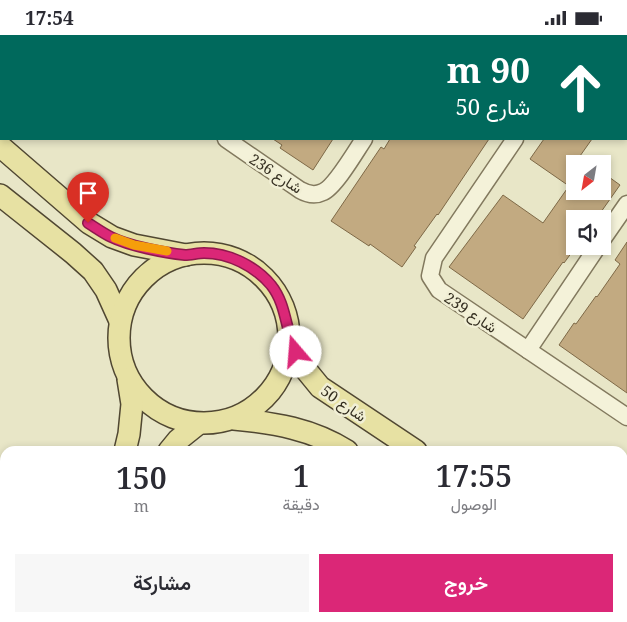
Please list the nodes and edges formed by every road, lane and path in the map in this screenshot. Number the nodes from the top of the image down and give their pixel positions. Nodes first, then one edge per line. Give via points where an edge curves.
1 (227, 140) edge
2 (363, 140) edge
3 (514, 140) edge
4 (0, 146) edge
5 (0, 195) edge
6 (627, 204) edge
7 (611, 227) edge
8 (186, 255) junction
9 (592, 255) edge
10 (120, 321) junction
11 (290, 339) junction
12 (528, 350) junction
13 (128, 379) junction
14 (627, 417) edge
15 (234, 419) junction
16 (198, 424) junction
17 (125, 446) edge
18 (173, 446) edge
19 (338, 446) edge
20 (408, 446) edge

1 - 2 street, شارع 236 via 300,190 311,194 323,192 332,185
3 - 12 street, شارع 239 via 434,258 430,276 439,290
4 - 8 main road via 88,223 134,245
5 - 10 main road via 93,271
6 - 7 street
8 - 10 main road via 160,265 138,283
8 - 11 main road via 224,255 258,272 281,302
9 - 12 street
10 - 13 main road via 118,341
11 - 15 main road via 278,381 260,404
11 - 20 main road, شارع 50 via 302,365 320,387
12 - 14 street, شارع 239
13 - 16 main road via 141,397 157,410 177,420
13 - 17 main road via 132,404
15 - 16 main road
15 - 19 main road via 302,429
16 - 18 main road

